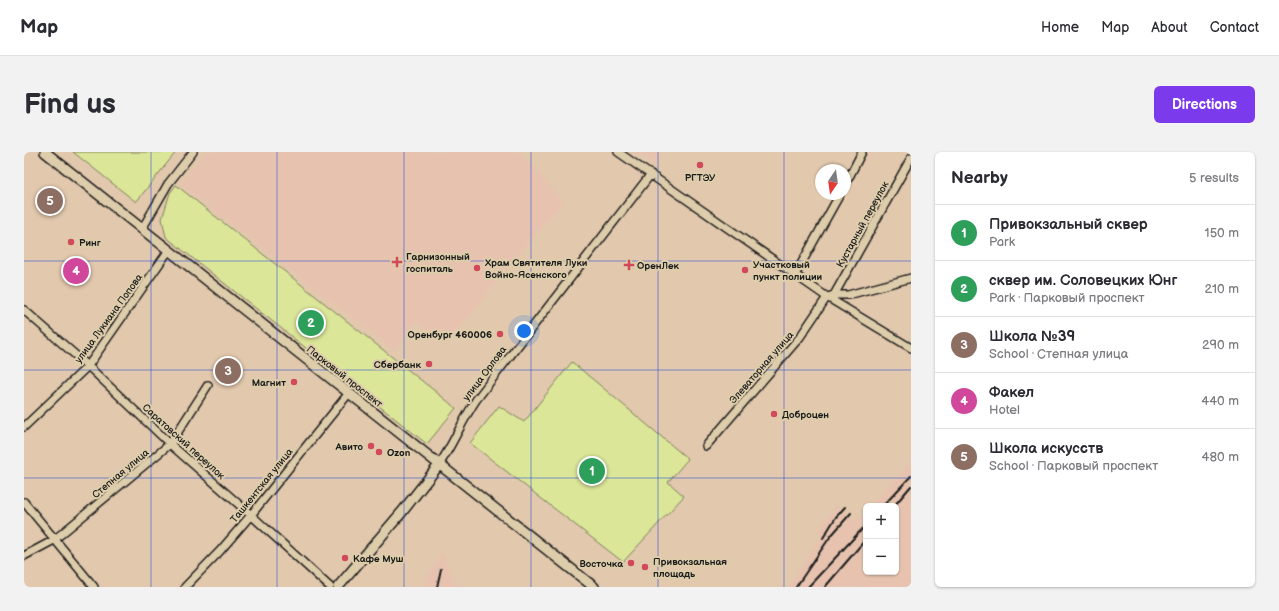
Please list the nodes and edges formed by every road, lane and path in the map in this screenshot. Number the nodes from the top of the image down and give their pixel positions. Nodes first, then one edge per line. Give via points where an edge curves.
1 (45, 152) edge
2 (193, 152) edge
3 (618, 152) edge
4 (862, 152) edge
5 (911, 158) edge
6 (851, 173) edge
7 (651, 174) junction
8 (837, 200) edge
9 (142, 229) junction
10 (169, 250) junction
11 (795, 275) junction
12 (911, 278) edge
13 (830, 296) junction
14 (24, 310) edge
15 (911, 348) edge
16 (88, 366) junction
17 (208, 385) dead end
18 (349, 393) junction
19 (24, 427) edge
20 (170, 444) junction
21 (706, 446) dead end
22 (440, 465) junction
23 (24, 502) edge
24 (251, 515) junction
25 (54, 540) junction
26 (24, 556) edge
27 (94, 587) edge
28 (185, 587) edge
29 (330, 587) edge
30 (338, 587) edge
31 (594, 587) edge

1 - 9 main road, Парковый проспект
2 - 9 street via 168,184
3 - 7 street
4 - 6 street
5 - 13 street, Кустарный переулок
7 - 11 street
7 - 22 street, улица Орлова via 476,400
8 - 11 street
9 - 10 main road, Парковый проспект
10 - 16 street, улица Лукиана Попова
10 - 18 main road, Парковый проспект
11 - 13 street
12 - 13 street via 848,295
13 - 15 street
13 - 21 street, Элеваторная улица via 800,337
14 - 16 street, Саратовский переулок
16 - 19 street, улица Лукиана Попова
16 - 20 street, Саратовский переулок
17 - 20 street, Степная улица
18 - 22 main road, Парковый проспект
18 - 24 street, Ташкентская улица
20 - 24 street, Саратовский переулок
20 - 25 street, Степная улица
22 - 30 main road, улица Орлова
22 - 31 main road, Парковый проспект
23 - 25 street
24 - 28 street, Ташкентская улица
24 - 29 street, Саратовский переулок
25 - 26 street, Степная улица
25 - 27 street

